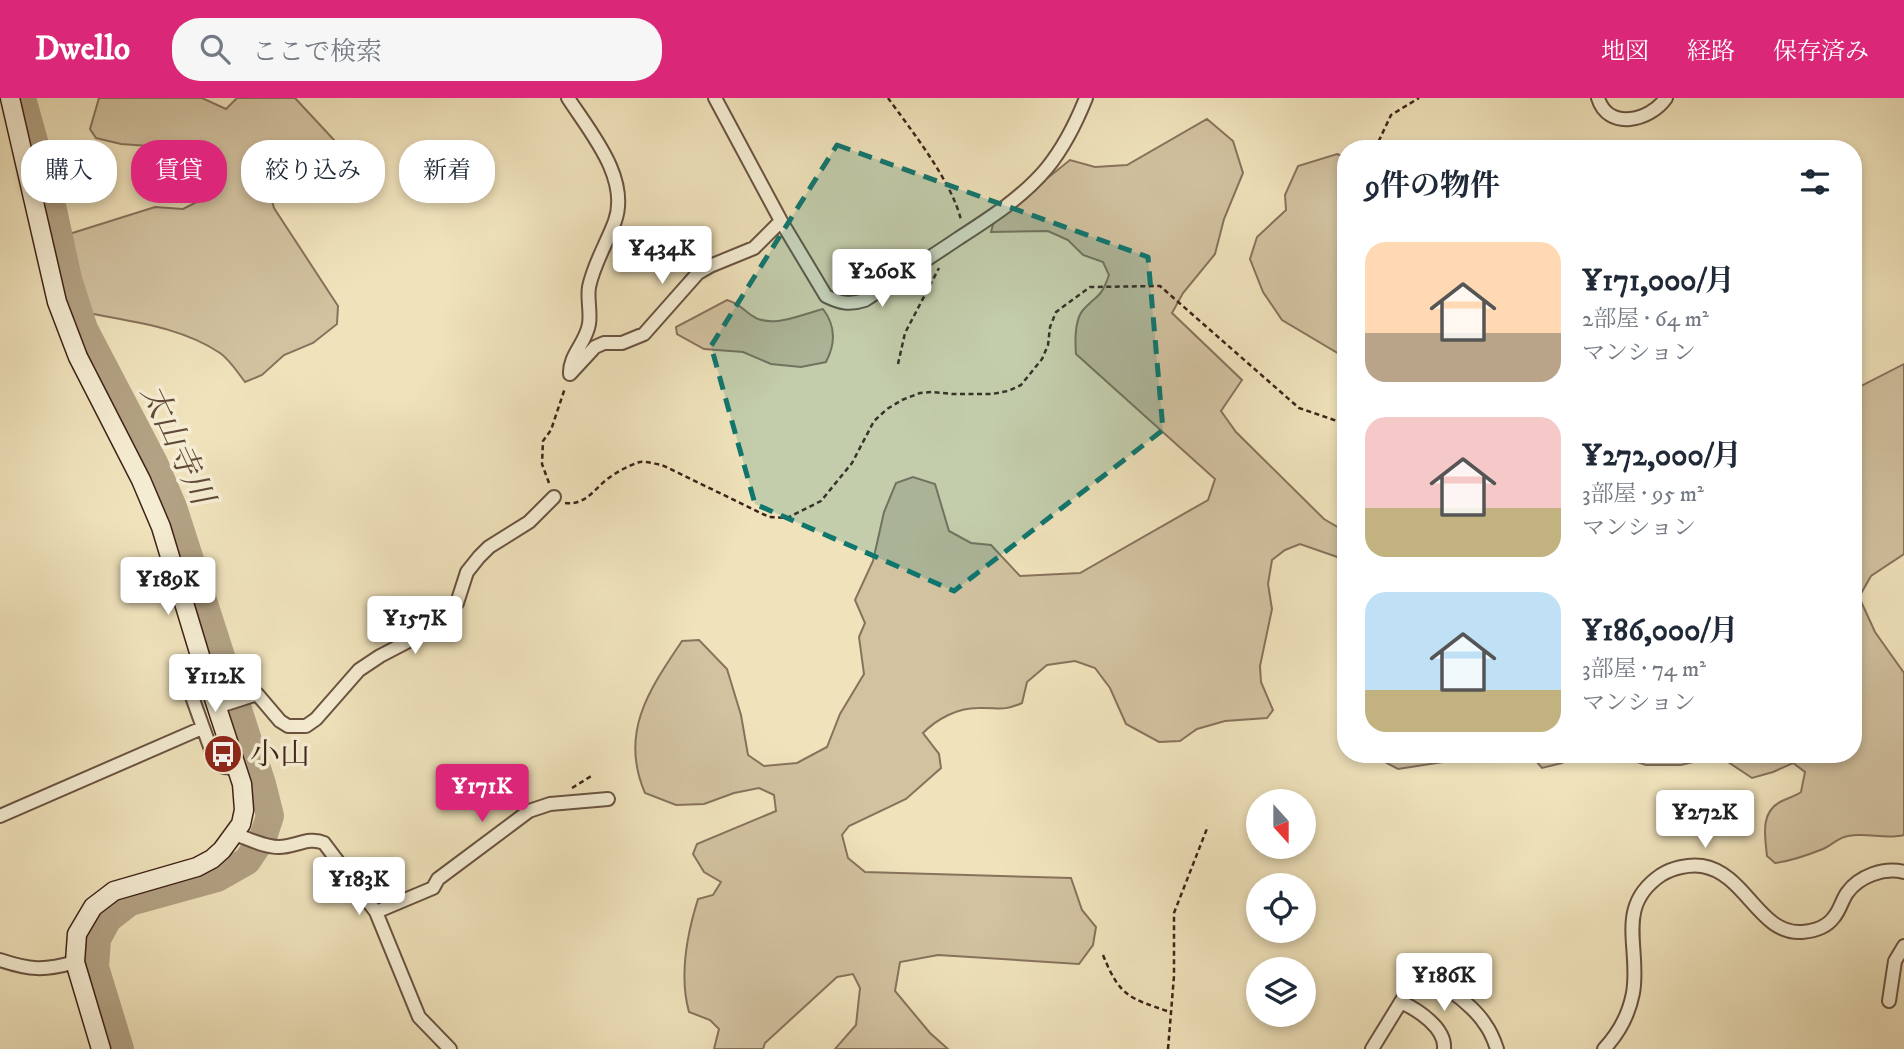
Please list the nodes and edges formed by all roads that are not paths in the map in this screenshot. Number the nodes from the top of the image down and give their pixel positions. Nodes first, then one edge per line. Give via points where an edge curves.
1 (10, 98) edge
2 (568, 98) edge
3 (715, 98) edge
4 (1086, 98) edge
5 (1598, 98) edge
6 (1666, 98) edge
7 (781, 221) junction
8 (554, 497) road end
9 (201, 659) junction
10 (221, 705) junction
11 (202, 728) junction
12 (237, 768) junction
13 (608, 799) dead end
14 (0, 816) edge
15 (235, 834) junction
16 (1904, 872) edge
17 (376, 912) junction
18 (1904, 946) edge
19 (0, 960) edge
20 (75, 962) junction
21 (1889, 1001) dead end
22 (1401, 1002) junction
23 (100, 1049) edge
24 (450, 1049) edge
25 (1372, 1049) edge
26 (1444, 1049) edge
27 (1497, 1049) edge
28 (1604, 1049) edge

1 - 9 street via 57,302 78,357 161,527
2 - 7 street via 607,162 619,203 592,275 589,326 569,364 570,374 595,347 644,334 698,273 754,248
3 - 7 street
4 - 7 street via 1047,168 1027,188 865,300 852,304 826,296
5 - 6 street via 1610,115 1623,120 1650,114
8 - 10 street via 529,522 479,556 467,572 457,603 426,632 359,670 306,726 280,721 257,694
9 - 10 street
9 - 11 street via 185,672
10 - 12 street
11 - 12 street via 217,764
11 - 14 street
12 - 15 street via 244,810
13 - 17 street via 550,804 529,811 433,887
15 - 17 street via 266,846 324,843
15 - 20 street via 212,859 197,867 114,891 93,907 78,934
16 - 28 street via 1882,872 1857,882 1826,925 1797,932 1772,923 1736,884 1713,870 1689,866 1665,872 1636,902 1633,992 1619,1030
17 - 24 street via 419,1017
18 - 21 street via 1895,961
19 - 20 street via 37,970
20 - 23 street
22 - 25 street
22 - 26 street via 1437,1029
22 - 27 street via 1414,982 1429,981 1476,1012

